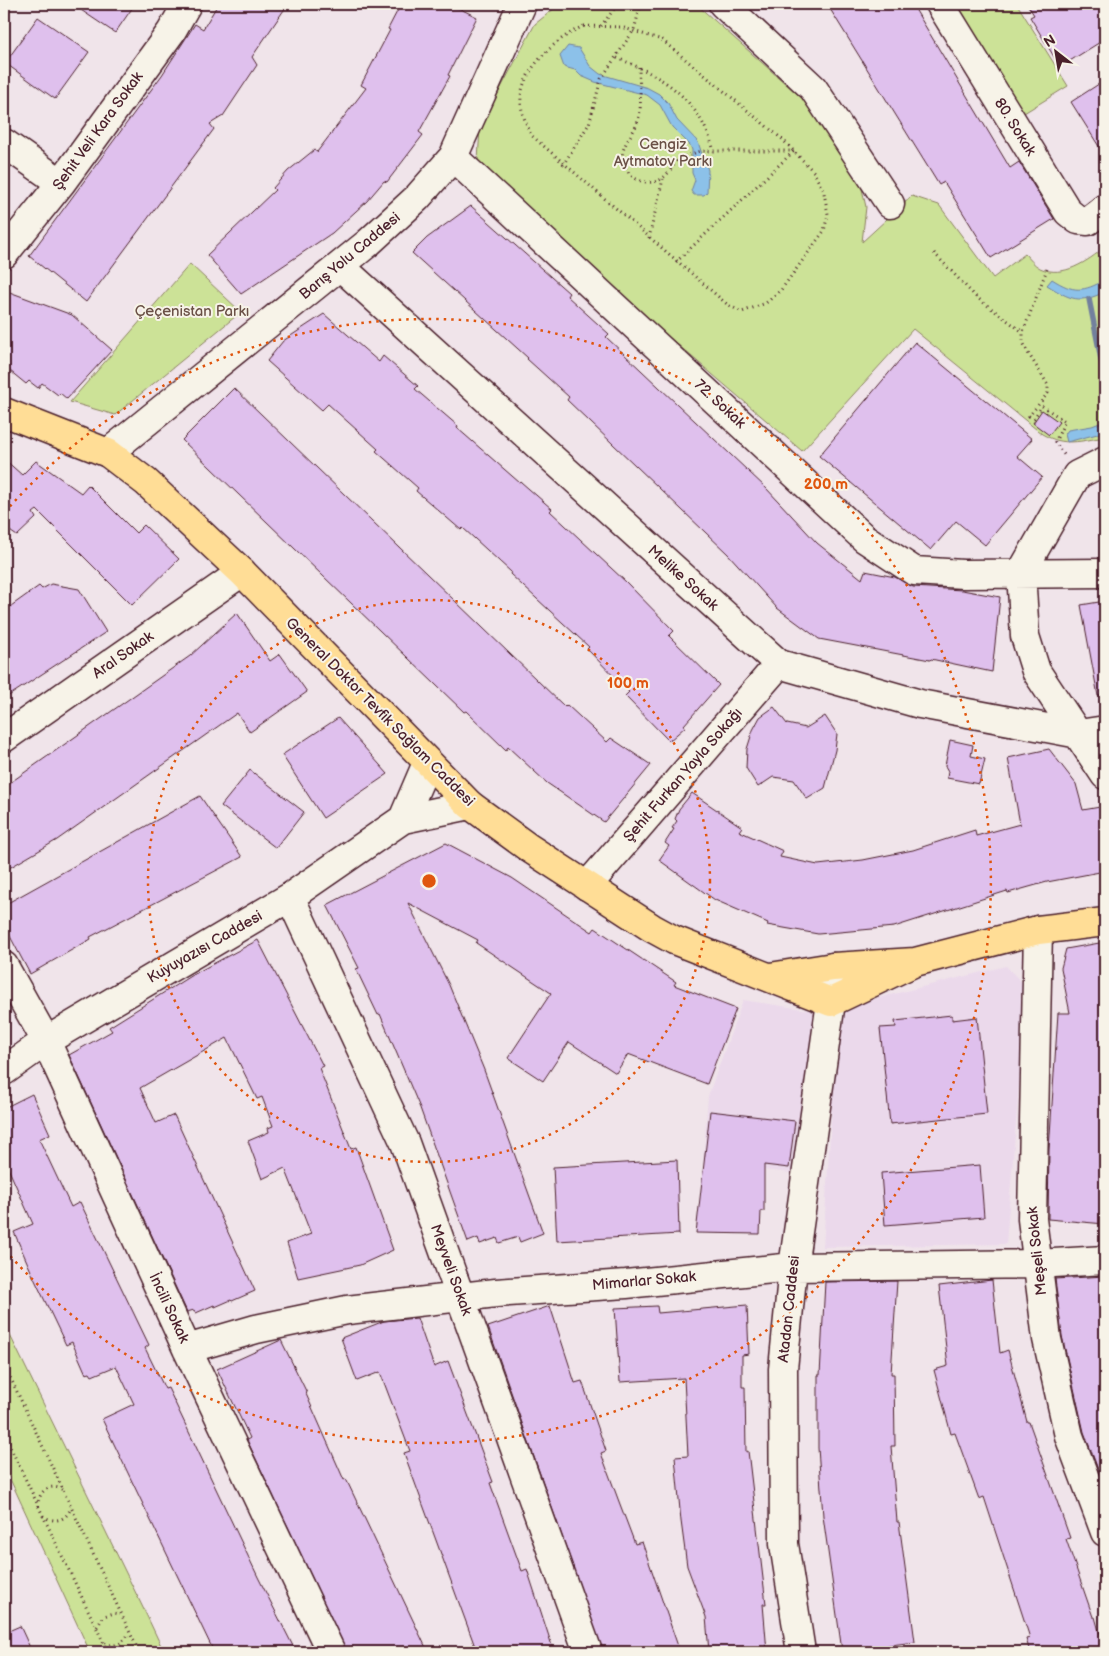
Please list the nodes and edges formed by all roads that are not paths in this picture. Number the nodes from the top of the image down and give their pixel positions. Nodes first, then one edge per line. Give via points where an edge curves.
1 (187, 4) edge
2 (522, 4) edge
3 (723, 4) edge
4 (940, 4) edge
5 (4, 143) edge
6 (453, 157) junction
7 (61, 183) junction
8 (890, 204) dead end
9 (1105, 208) edge
10 (4, 254) edge
11 (340, 266) junction
12 (4, 412) edge
13 (108, 453) junction
14 (1105, 461) edge
15 (242, 572) junction
16 (1105, 573) edge
17 (1021, 574) junction
18 (779, 664) junction
19 (1105, 730) edge
20 (1079, 734) junction
21 (4, 738) edge
22 (427, 763) junction
23 (1105, 775) edge
24 (470, 805) junction
25 (403, 819) junction
26 (587, 886) junction
27 (290, 897) junction
28 (1105, 922) edge
29 (1038, 930) junction
30 (915, 962) junction
31 (4, 966) edge
32 (833, 967) junction
33 (768, 977) junction
34 (831, 1002) junction
35 (46, 1041) junction
36 (4, 1072) edge
37 (1105, 1260) edge
38 (1037, 1264) junction
39 (793, 1267) junction
40 (461, 1297) junction
41 (187, 1349) junction
42 (1105, 1532) edge
43 (332, 1652) edge
44 (588, 1652) edge
45 (801, 1652) edge

1 - 7 street, Şehit Veli Kara Sokak via 171,32
2 - 6 street, Barış Yolu Caddesi
3 - 8 street via 813,88
4 - 9 street, 80. Sokak via 1068,212 1078,220 1088,220
5 - 7 street
6 - 11 street, Barış Yolu Caddesi via 397,218
6 - 17 street, 72. Sokak via 864,538 914,571
7 - 10 street, Şehit Veli Kara Sokak
11 - 13 street, Barış Yolu Caddesi
11 - 18 street, Melike Sokak
12 - 13 main road, General Doktor Tevfik Sağlam Caddesi
13 - 15 main road, General Doktor Tevfik Sağlam Caddesi via 146,482
14 - 17 street via 1078,475
15 - 21 street, Aral Sokak
15 - 22 main road, General Doktor Tevfik Sağlam Caddesi
16 - 17 street, 72. Sokak
17 - 20 street via 1025,636 1036,671
18 - 20 street, Melike Sokak via 920,704
18 - 26 street, Şehit Furkan Yayla Sokağı
19 - 20 street, Melike Sokak
20 - 23 street
22 - 24 main road, General Doktor Tevfik Sağlam Caddesi
22 - 25 street
24 - 25 street
24 - 26 main road, General Doktor Tevfik Sağlam Caddesi
25 - 27 street, Kuyuyazısı Caddesi
26 - 33 main road, General Doktor Tevfik Sağlam Caddesi via 674,940
27 - 35 street, Kuyuyazısı Caddesi
27 - 40 street, Meyveli Sokak via 405,1143
28 - 29 main road
29 - 30 main road
29 - 38 street, Meşeli Sokak via 1032,1219
30 - 32 main road
30 - 34 main road
31 - 35 street, İncili Sokak
32 - 33 main road
32 - 34 street, Atadan Caddesi
33 - 34 main road, General Doktor Tevfik Sağlam Caddesi
34 - 39 street, Atadan Caddesi
35 - 36 street, Kuyuyazısı Caddesi
35 - 41 street, İncili Sokak
37 - 38 street, Mimarlar Sokak
38 - 39 street, Mimarlar Sokak
38 - 42 street, Meşeli Sokak via 1047,1339 1069,1436
39 - 40 street, Mimarlar Sokak
39 - 45 street, Atadan Caddesi via 783,1369 784,1544
40 - 41 street, Mimarlar Sokak via 347,1310 256,1329
40 - 44 street, Meyveli Sokak
41 - 43 street, İncili Sokak

